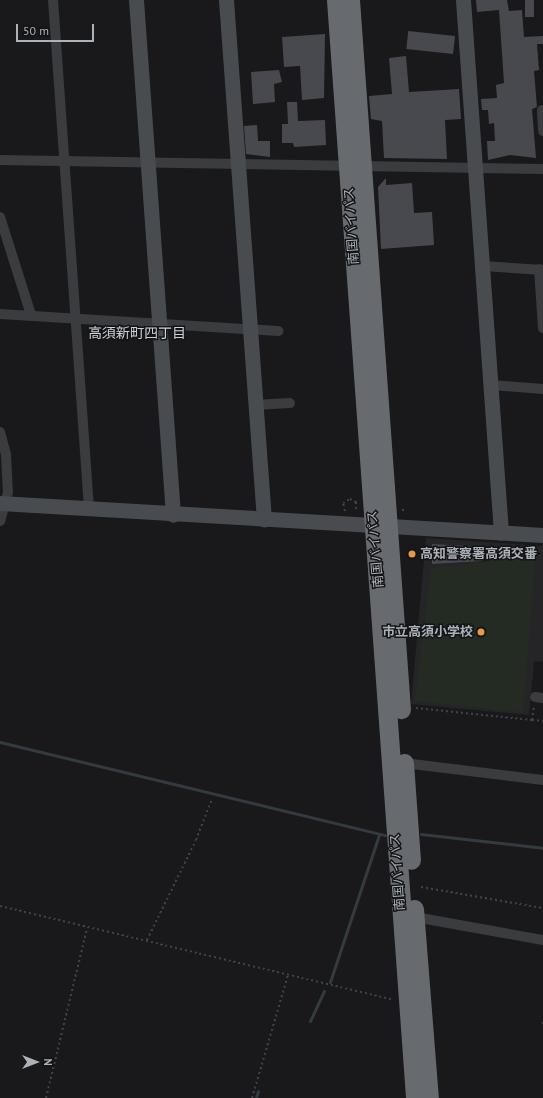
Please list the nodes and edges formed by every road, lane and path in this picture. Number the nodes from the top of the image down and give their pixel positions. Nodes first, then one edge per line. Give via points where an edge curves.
1 (52, 0) edge
2 (136, 0) edge
3 (226, 0) edge
4 (336, 0) edge
5 (350, 0) edge
6 (463, 0) edge
7 (542, 110) dead end
8 (543, 131) edge
9 (0, 160) edge
10 (64, 162) junction
11 (148, 163) junction
12 (238, 164) junction
13 (354, 166) junction
14 (475, 167) junction
15 (543, 169) edge
16 (0, 217) edge
17 (483, 266) junction
18 (541, 270) edge
19 (0, 314) edge
20 (31, 315) junction
21 (75, 318) junction
22 (159, 324) junction
23 (543, 328) edge
24 (248, 329) junction
25 (278, 331) dead end
26 (491, 385) junction
27 (543, 389) edge
28 (290, 403) dead end
29 (254, 405) junction
30 (0, 432) edge
31 (3, 503) edge
32 (89, 508) junction
33 (356, 508) dead end
34 (346, 512) dead end
35 (173, 515) junction
36 (264, 520) junction
37 (0, 521) edge
38 (381, 526) junction
39 (501, 532) junction
40 (543, 535) edge
41 (539, 698) edge
42 (411, 708) dead end
43 (532, 720) junction
44 (543, 721) edge
45 (404, 763) junction
46 (543, 780) edge
47 (212, 798) dead end
48 (421, 887) dead end
49 (0, 906) edge
50 (543, 908) edge
51 (415, 917) junction
52 (87, 928) junction
53 (147, 940) junction
54 (543, 940) edge
55 (288, 975) junction
56 (408, 1001) junction
57 (46, 1098) edge
58 (252, 1098) edge
59 (428, 1098) edge

1 - 10 street
2 - 11 street
3 - 12 street
4 - 13 highway, 南国バイパス
5 - 13 highway, 南国バイパス
6 - 14 street
7 - 8 street
9 - 10 street
10 - 11 street
10 - 21 street
11 - 12 street
11 - 22 street
12 - 13 street
12 - 24 street
13 - 14 street
13 - 38 highway, 南国バイパス
14 - 15 street
14 - 17 street
16 - 20 street
17 - 18 street
17 - 26 street
18 - 23 street
19 - 20 street
20 - 21 street
21 - 22 street
21 - 32 street
22 - 24 street
22 - 35 street
24 - 25 street
24 - 29 street
26 - 27 street
26 - 39 street
28 - 29 street
29 - 36 street
30 - 31 street via 6,455
31 - 32 street
31 - 37 street
32 - 35 street
33 - 34 path via 356,502 347,500 343,507
35 - 36 street
36 - 38 street
38 - 39 street
38 - 45 highway, 南国バイパス
38 - 56 highway, 南国バイパス
39 - 40 street
41 - 43 path
42 - 43 path
43 - 44 path
45 - 46 street
45 - 51 highway, 南国バイパス
47 - 53 path via 196,840
48 - 50 path
49 - 52 path
51 - 54 street
51 - 59 highway, 南国バイパス
52 - 53 path
52 - 57 path
53 - 55 path
55 - 56 path
55 - 58 path
56 - 59 highway, 南国バイパス

